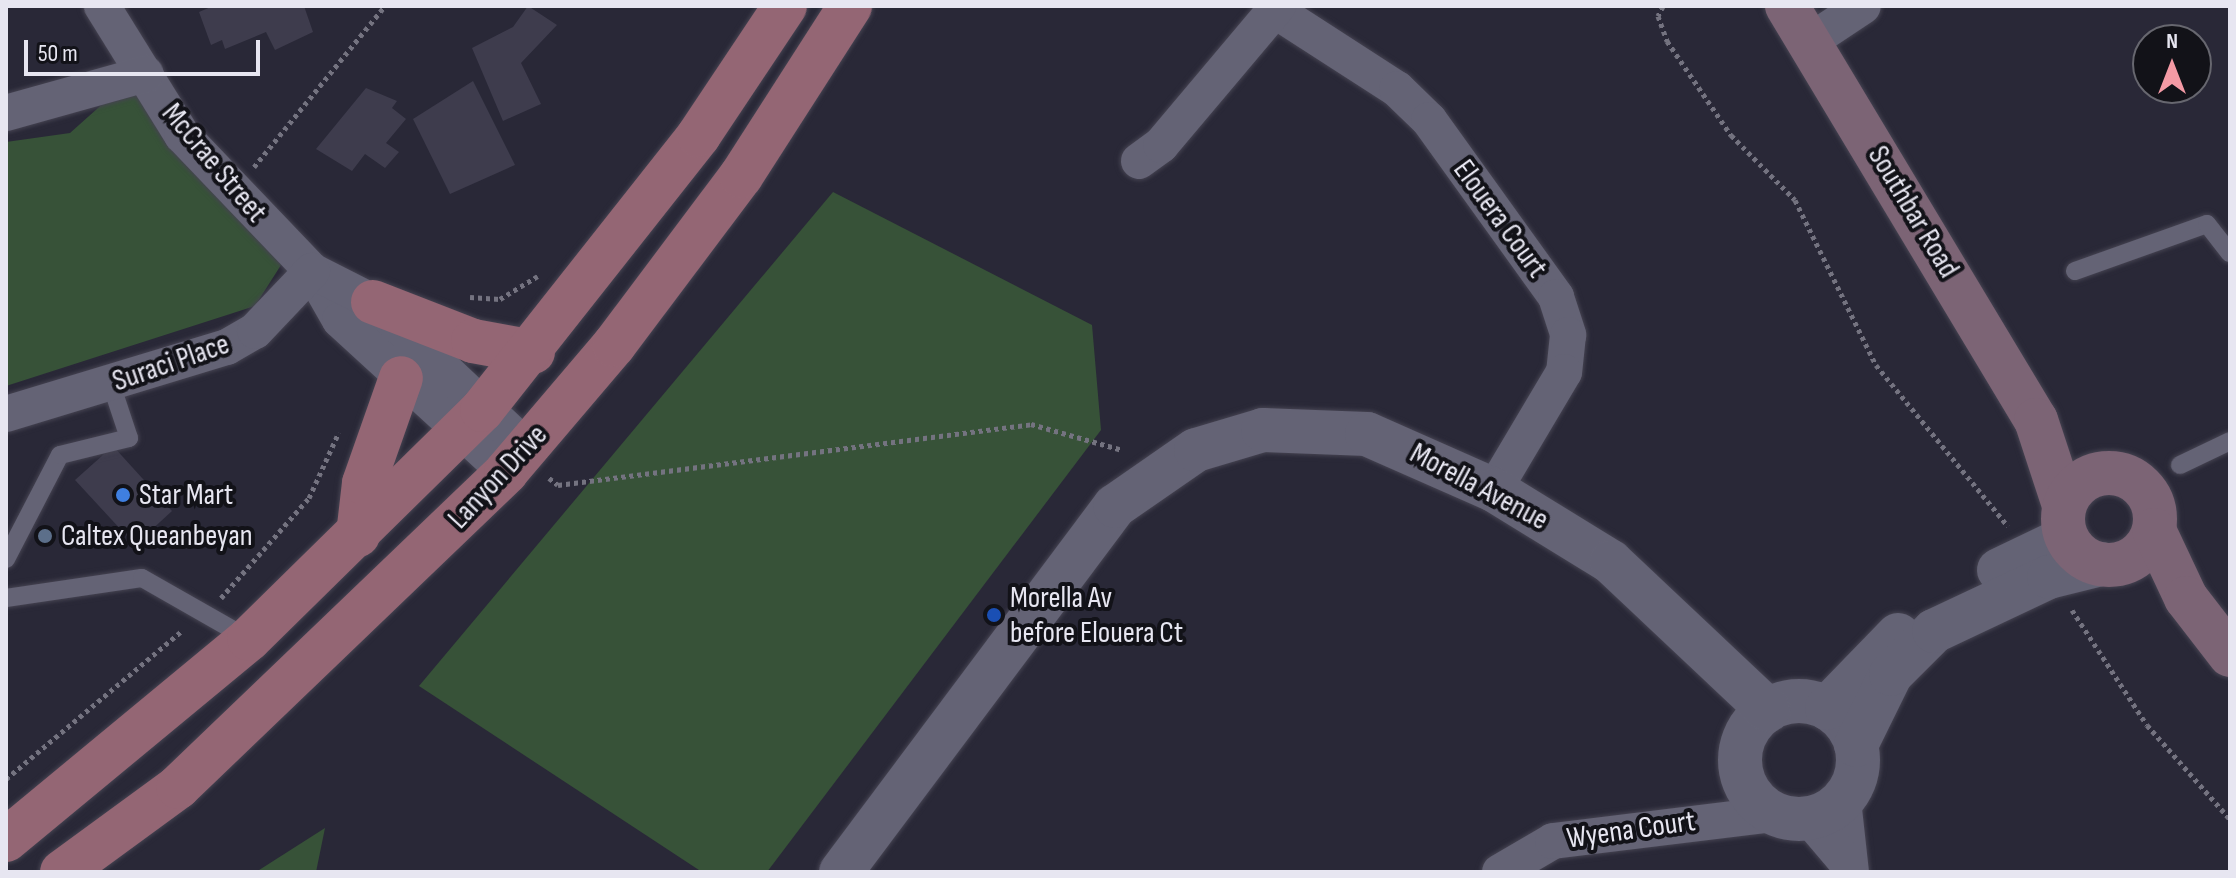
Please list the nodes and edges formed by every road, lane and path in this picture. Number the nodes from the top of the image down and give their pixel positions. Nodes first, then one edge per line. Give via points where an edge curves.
1 (102, 6) edge
2 (385, 6) edge
3 (785, 6) edge
4 (850, 6) edge
5 (1663, 6) edge
6 (1863, 6) edge
7 (1277, 9) edge
8 (1800, 23) edge
9 (146, 74) junction
10 (6, 113) edge
11 (1139, 161) dead end
12 (232, 194) junction
13 (2230, 253) edge
14 (312, 271) junction
15 (2075, 271) dead end
16 (545, 272) dead end
17 (373, 302) junction
18 (431, 327) junction
19 (533, 352) junction
20 (401, 378) junction
21 (111, 384) junction
22 (6, 414) edge
23 (346, 419) dead end
24 (2036, 420) junction
25 (470, 421) junction
26 (2230, 441) edge
27 (1122, 450) dead end
28 (518, 459) junction
29 (2180, 465) dead end
30 (2107, 473) junction
31 (1494, 490) junction
32 (2065, 522) junction
33 (358, 535) junction
34 (2019, 539) dead end
35 (2128, 552) junction
36 (6, 559) edge
37 (6, 598) edge
38 (2068, 604) dead end
39 (204, 612) junction
40 (249, 639) junction
41 (2230, 655) edge
42 (1751, 707) junction
43 (1827, 708) junction
44 (1856, 745) junction
45 (6, 779) edge
46 (1779, 807) junction
47 (2230, 819) edge
48 (6, 840) edge
49 (1850, 869) edge
50 (62, 872) edge
51 (841, 872) edge
52 (1500, 872) edge

1 - 9 street, McCrae Street
2 - 12 path
3 - 19 main road, Lanyon Drive via 699,135
4 - 28 main road, Lanyon Drive via 741,176
5 - 34 path via 1658,16 1667,41 1731,135 1795,200 1876,365
6 - 8 street
7 - 11 street, Elouera Court
7 - 31 street, Elouera Court via 1422,113 1556,297 1568,335 1564,372
8 - 24 main road, Southbar Road
9 - 10 street
9 - 12 street, McCrae Street via 182,135
12 - 14 street, McCrae Street
13 - 15 lane via 2207,224
14 - 17 street, McCrae Street
14 - 20 street, McCrae Street via 340,320
14 - 21 street, Suraci Place via 255,331 227,347
16 - 18 path via 500,299 456,297
17 - 18 main road
17 - 25 street, McCrae Street
18 - 19 main road
19 - 25 main road, Lanyon Drive
20 - 25 street, McCrae Street
20 - 33 main road via 364,483
21 - 22 street, Suraci Place
21 - 36 lane via 129,438 60,455
23 - 39 path via 309,498
24 - 30 main road, Southbar Road
24 - 32 main road, Southbar Road
25 - 28 street, McCrae Street
25 - 33 main road, Lanyon Drive
26 - 29 lane
27 - 28 path via 1031,424 558,485
28 - 50 main road, Lanyon Drive via 178,787
30 - 32 main road via 2073,489
30 - 35 main road via 2145,490
31 - 42 street, Morella Avenue via 1611,562 1680,620
31 - 51 street, Morella Avenue via 1401,445 1327,428 1218,441 1147,479 1086,540
32 - 35 main road via 2080,556
32 - 43 street via 1921,616
33 - 40 main road, Lanyon Drive
35 - 41 main road via 2186,598
35 - 44 street via 2049,577 1934,631 1891,674
37 - 39 lane via 142,578
38 - 47 path via 2147,725
39 - 40 lane
39 - 45 path
40 - 48 main road, Lanyon Drive
42 - 43 street via 1802,701
42 - 46 street via 1739,759
43 - 44 street
44 - 46 street via 1854,783
46 - 49 street
46 - 52 street, Wyena Court via 1681,828 1553,841

